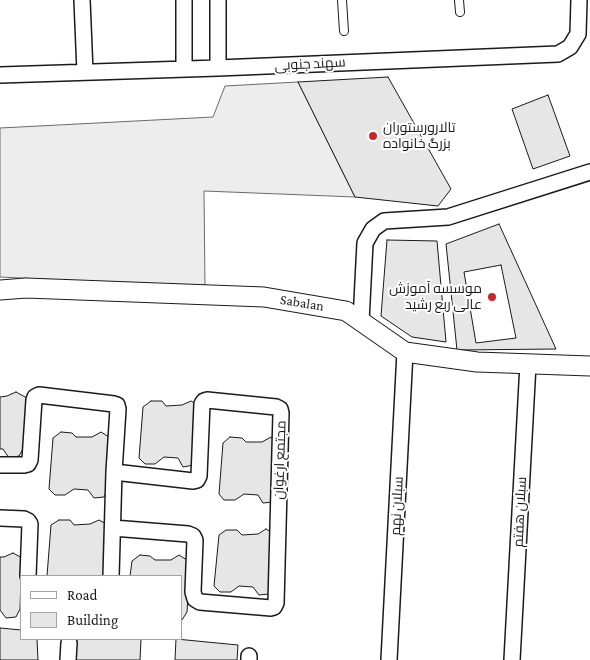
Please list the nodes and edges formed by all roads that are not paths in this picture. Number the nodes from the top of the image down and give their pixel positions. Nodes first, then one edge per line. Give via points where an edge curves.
1 (82, 0) edge
2 (184, 0) edge
3 (218, 0) edge
4 (342, 0) edge
5 (459, 0) edge
6 (579, 0) edge
7 (460, 12) dead end
8 (344, 31) dead end
9 (218, 68) junction
10 (184, 69) junction
11 (85, 72) junction
12 (0, 75) edge
13 (590, 172) edge
14 (0, 290) edge
15 (361, 321) junction
16 (405, 352) junction
17 (528, 364) junction
18 (590, 366) edge
19 (0, 465) edge
20 (114, 472) junction
21 (0, 518) edge
22 (112, 528) junction
23 (28, 575) edge
24 (111, 575) edge
25 (69, 643) dead end
26 (68, 660) edge
27 (389, 660) edge
28 (512, 660) edge

1 - 11 street
2 - 10 street
3 - 9 street
4 - 8 lane
5 - 7 lane
6 - 9 street, سهند جنوبی via 578,34 570,47 558,54
9 - 10 street, سهند جنوبی
10 - 11 street, سهند جنوبی
11 - 12 street, سهند جنوبی
13 - 15 street via 448,217 384,221 373,229 365,243
14 - 15 street, Sabalan via 26,288 264,297 346,311
15 - 16 street, Sabalan
16 - 17 street, Sabalan via 477,362
16 - 27 street, سبلان نهم
17 - 18 street, Sabalan
17 - 28 street, سبلان هفتم
19 - 20 street via 28,464 34,400 39,395 117,405
20 - 22 street
20 - 22 street, مجتمع ارغوان via 197,480 200,476 204,401 280,409 276,603 271,608 200,602 193,592 193,536
21 - 23 street via 24,519 30,524
22 - 24 street
25 - 26 street

